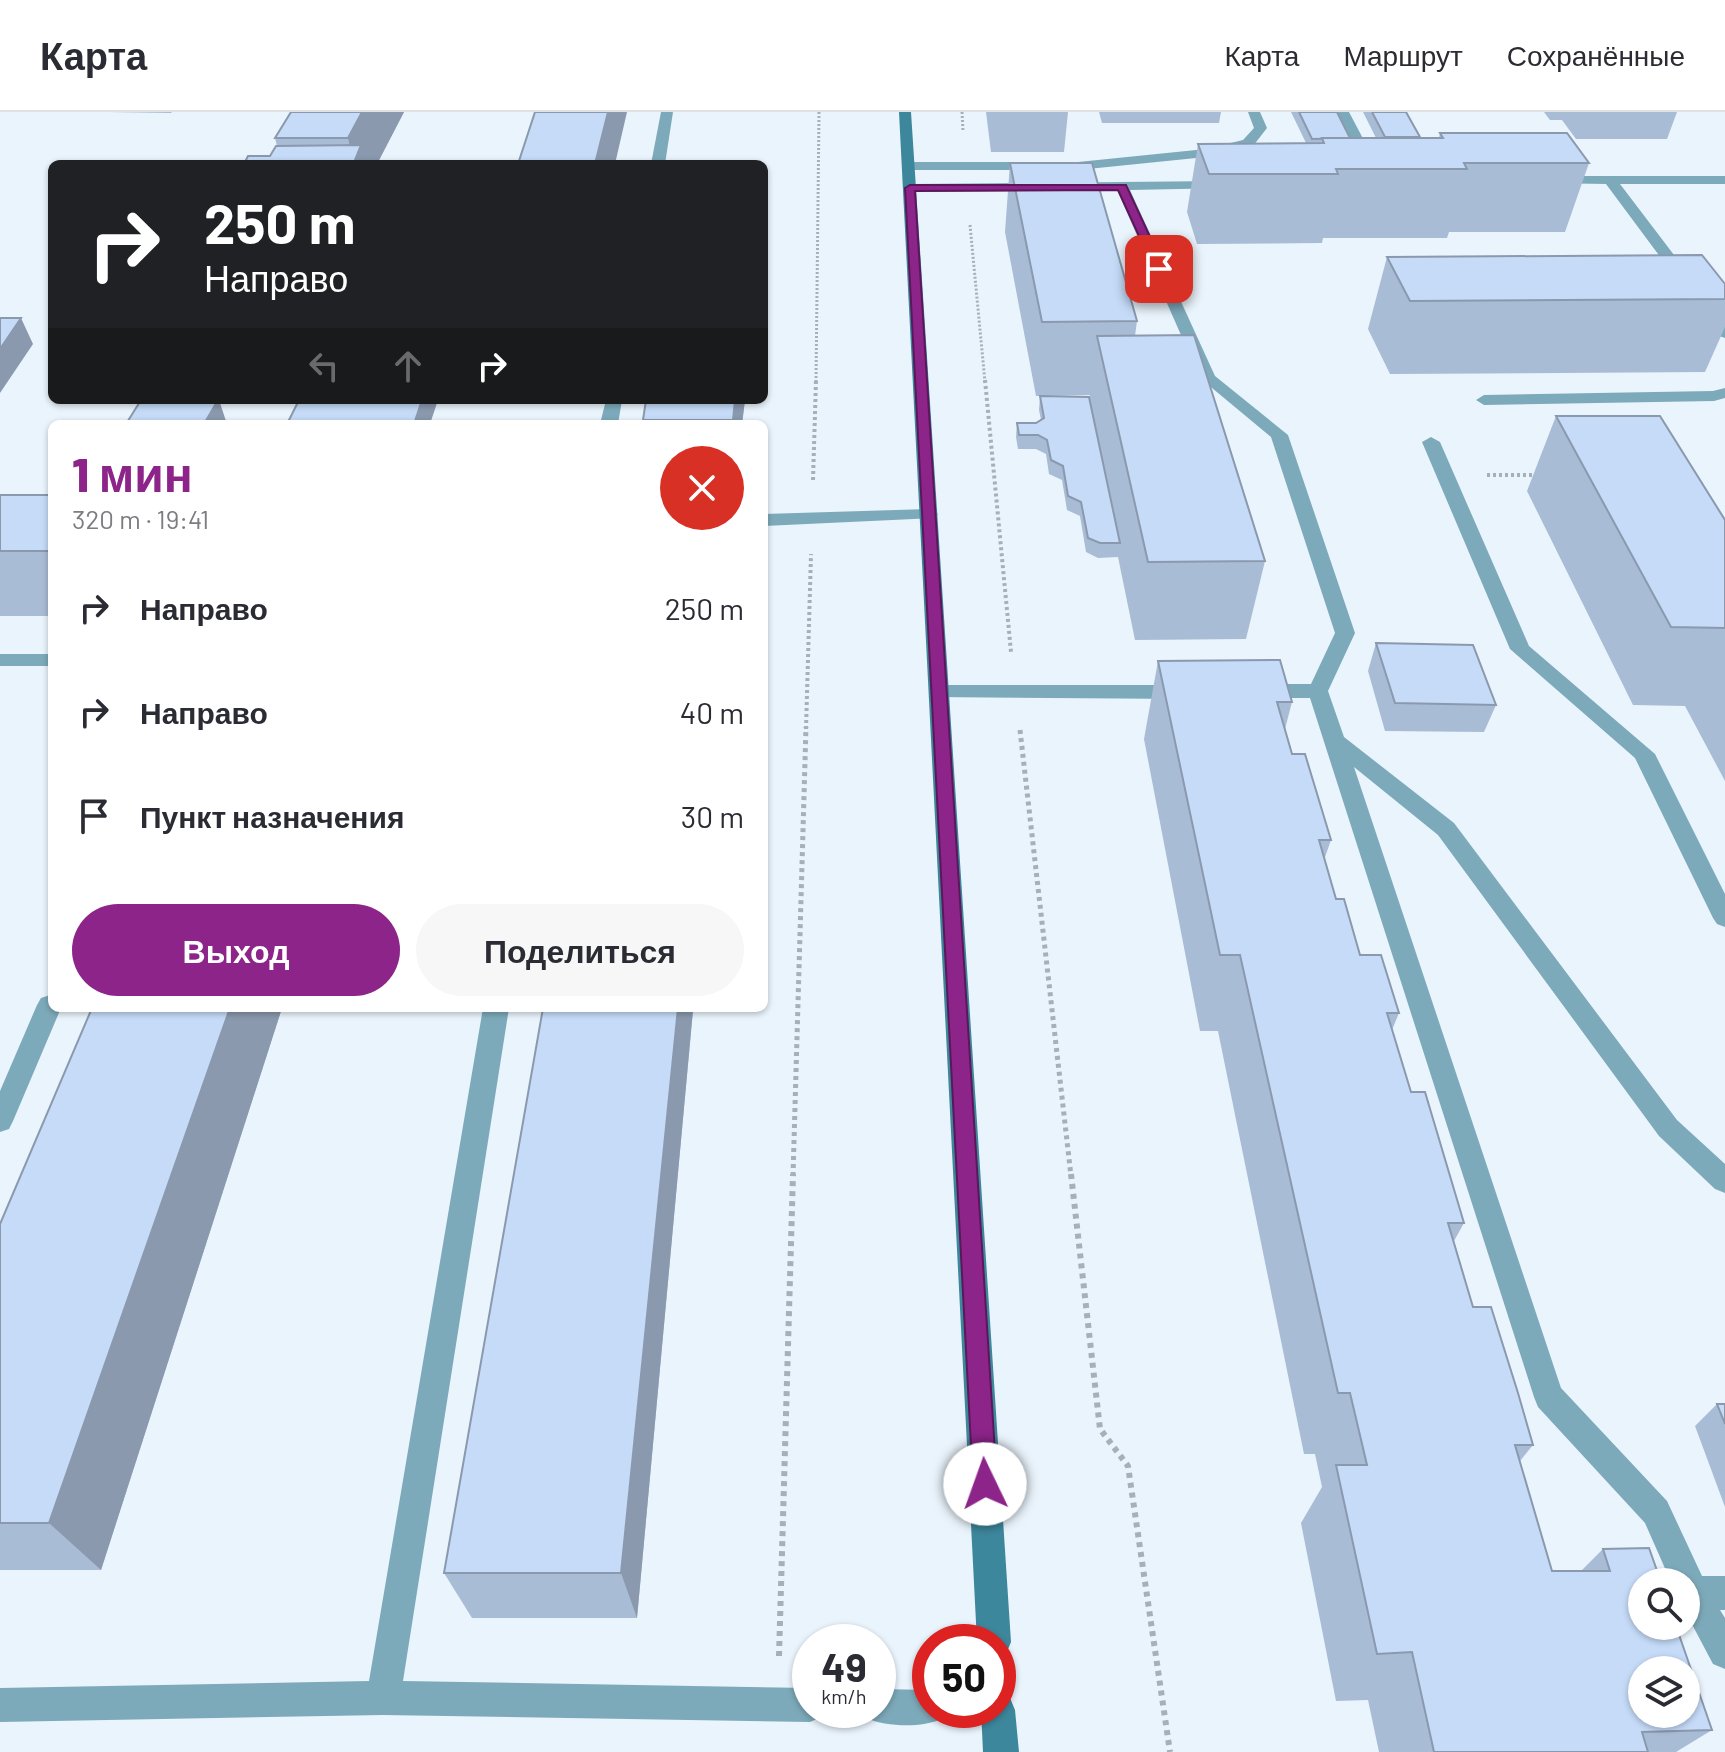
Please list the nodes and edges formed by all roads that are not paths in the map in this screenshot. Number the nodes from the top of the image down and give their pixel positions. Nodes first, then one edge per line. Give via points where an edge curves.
1 (667, 112) edge
2 (905, 112) edge
3 (1254, 112) edge
4 (1343, 112) edge
5 (659, 160) edge
6 (909, 166) junction
7 (1667, 166) dead end
8 (1610, 180) junction
9 (1677, 180) junction
10 (1725, 180) edge
11 (1531, 181) edge
12 (1373, 182) edge
13 (1232, 184) edge
14 (1122, 187) junction
15 (910, 188) junction
16 (1725, 333) edge
17 (1721, 399) edge
18 (1484, 400) dead end
19 (1431, 442) dead end
20 (929, 514) junction
21 (768, 520) edge
22 (0, 660) edge
23 (48, 660) edge
24 (1207, 691) edge
25 (1239, 691) edge
26 (1318, 691) junction
27 (939, 692) junction
28 (1337, 741) junction
29 (1725, 918) edge
30 (48, 1010) edge
31 (495, 1012) edge
32 (0, 1121) edge
33 (1725, 1181) edge
34 (1709, 1593) edge
35 (993, 1624) edge
36 (1725, 1652) edge
37 (383, 1698) junction
38 (0, 1705) edge
39 (792, 1705) edge
40 (999, 1728) edge
41 (1001, 1752) edge

1 - 5 lane
2 - 6 main road
3 - 6 lane via 1261,128 1248,143 1206,153 1078,166
4 - 12 lane via 1372,169
6 - 15 main road
7 - 9 lane
8 - 9 lane
8 - 11 lane
8 - 16 lane
9 - 10 lane
13 - 14 lane
14 - 15 lane
14 - 26 lane via 1208,378 1279,435 1345,633
15 - 20 main road
17 - 18 lane
19 - 29 lane via 1520,649 1644,754
20 - 21 lane
20 - 27 main road
22 - 23 lane
24 - 27 lane
25 - 26 lane
26 - 28 lane
27 - 35 main road
28 - 33 lane via 1446,829 1668,1128
28 - 34 lane via 1549,1397 1656,1512
30 - 32 lane
31 - 37 lane
34 - 36 lane
37 - 38 lane
37 - 39 lane
40 - 41 main road

